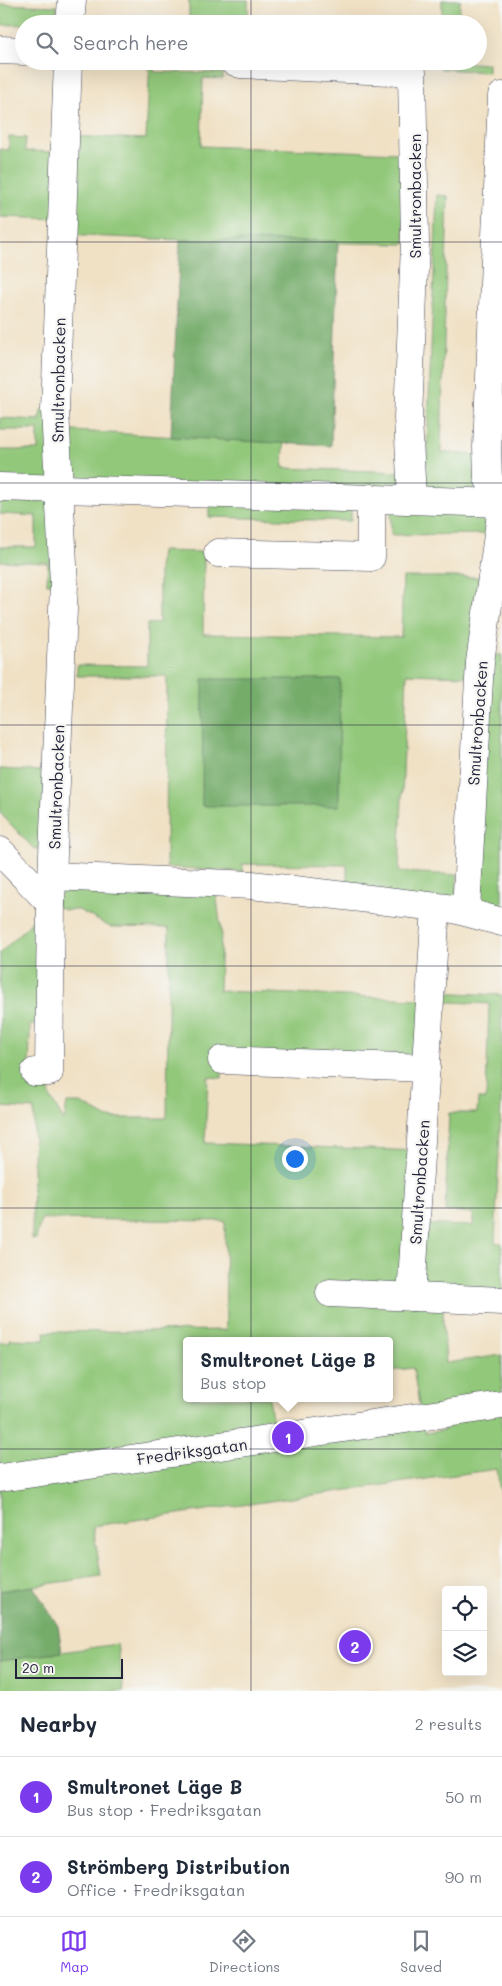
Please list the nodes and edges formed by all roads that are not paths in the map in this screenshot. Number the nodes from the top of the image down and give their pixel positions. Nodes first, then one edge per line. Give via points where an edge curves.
1 (72, 0) edge
2 (71, 15) edge
3 (0, 50) edge
4 (15, 51) edge
5 (68, 70) edge
6 (369, 70) edge
7 (502, 96) edge
8 (501, 133) edge
9 (0, 487) edge
10 (60, 489) junction
11 (371, 498) junction
12 (412, 499) junction
13 (502, 504) edge
14 (218, 552) dead end
15 (0, 851) edge
16 (52, 876) junction
17 (51, 904) junction
18 (436, 907) junction
19 (466, 910) junction
20 (502, 922) edge
21 (222, 1060) dead end
22 (426, 1068) junction
23 (34, 1072) dead end
24 (330, 1293) dead end
25 (411, 1297) junction
26 (502, 1301) edge
27 (502, 1406) edge
28 (0, 1478) edge

1 - 2 street
3 - 4 street
5 - 10 street, Smultronbacken via 55,410
6 - 12 street, Smultronbacken via 412,72 415,244 408,418
7 - 8 street
8 - 13 street via 487,447 488,478
9 - 10 street
10 - 11 street
10 - 16 street, Smultronbacken via 64,584
11 - 12 street
11 - 14 street via 371,557
12 - 13 street
13 - 19 street, Smultronbacken via 480,662
15 - 17 street
16 - 17 street, Smultronbacken
16 - 18 street via 252,885
17 - 23 street, Smultronbacken via 49,1072
18 - 19 street
18 - 22 street, Smultronbacken
19 - 20 street
21 - 22 street
22 - 25 street, Smultronbacken
24 - 25 street
25 - 26 street
27 - 28 street, Fredriksgatan

